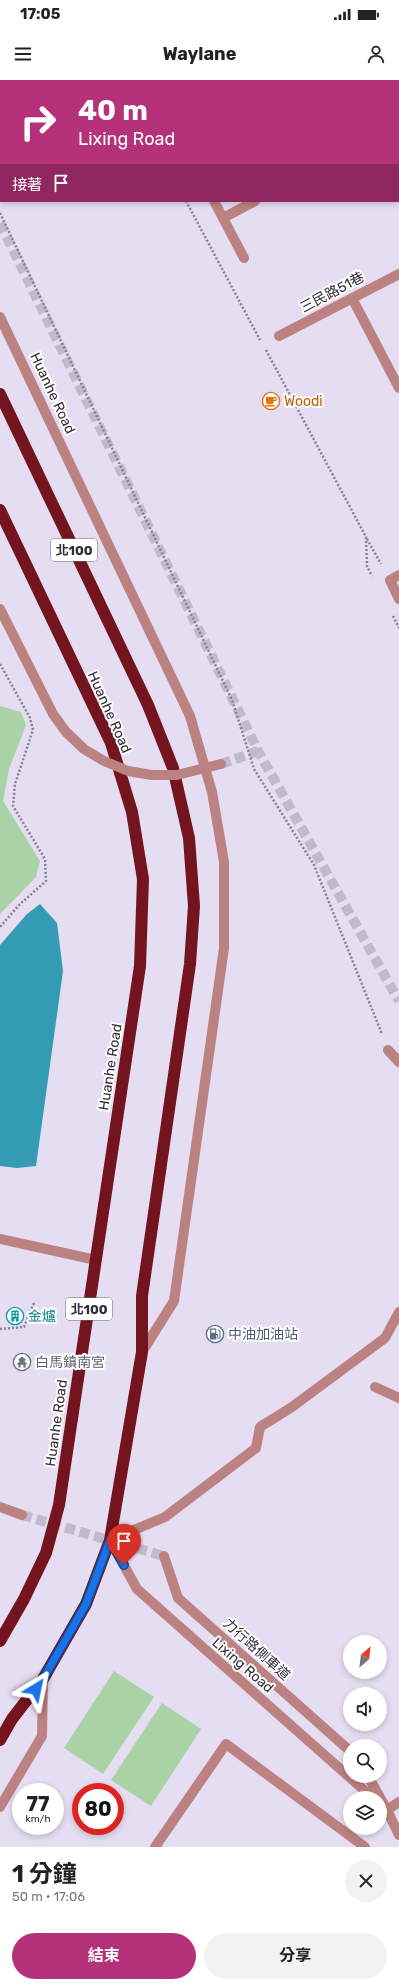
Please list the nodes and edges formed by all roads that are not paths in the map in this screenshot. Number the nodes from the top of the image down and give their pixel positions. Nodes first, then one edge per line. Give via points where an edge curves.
1 (215, 202) edge
2 (253, 202) edge
3 (223, 218) junction
4 (244, 258) dead end
5 (399, 274) edge
6 (352, 298) junction
7 (0, 317) edge
8 (279, 336) dead end
9 (399, 388) edge
10 (0, 394) edge
11 (0, 510) edge
12 (399, 575) edge
13 (399, 599) edge
14 (0, 608) edge
15 (221, 764) tunnel mouth
16 (388, 1050) road end
17 (399, 1062) edge
18 (0, 1239) edge
19 (96, 1260) junction
20 (399, 1312) edge
21 (142, 1352) junction
22 (374, 1387) dead end
23 (399, 1398) edge
24 (0, 1507) edge
25 (22, 1515) tunnel mouth
26 (110, 1540) junction
27 (164, 1556) dead end
28 (0, 1641) edge
29 (43, 1679) junction
30 (0, 1740) edge
31 (343, 1745) edge
32 (365, 1791) edge
33 (399, 1802) edge
34 (387, 1806) edge
35 (0, 1808) edge
36 (387, 1814) edge
37 (399, 1835) edge
38 (155, 1847) edge
39 (365, 1847) edge

1 - 3 street
2 - 3 street
3 - 4 street
5 - 6 street, 三民路51巷
6 - 8 street, 三民路51巷
6 - 9 street
7 - 21 street, Huanhe Road via 190,716 212,792 224,862 224,948 174,1300
10 - 21 highway, Huanhe Road / 北100 via 148,705 173,768 189,838 194,906 190,964 142,1296
11 - 19 highway, Huanhe Road / 北100 via 111,743 132,812 143,879 140,966
12 - 13 street via 390,580
14 - 15 street, bridge via 53,714 66,732 84,749 128,771 152,775 177,775
16 - 17 street
18 - 19 street
19 - 28 highway, Huanhe Road / 北100 via 59,1505 46,1553
20 - 26 street via 385,1338 292,1407 260,1427 256,1448 165,1518
21 - 26 highway, Huanhe Road / 北100
22 - 23 street
24 - 25 street
26 - 29 highway, Huanhe Road / 北100 via 86,1604
26 - 32 street, Lixing Road via 137,1589
27 - 31 street, 力行路側車道 via 178,1598
29 - 30 highway, Huanhe Road / 北100 via 12,1719
29 - 35 street, Huanhe Road via 42,1736
33 - 34 street
36 - 37 street
38 - 39 street via 226,1744

